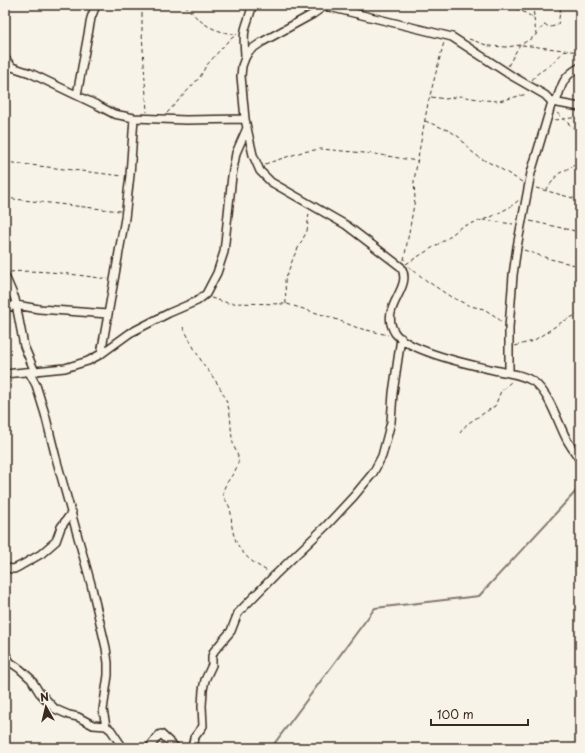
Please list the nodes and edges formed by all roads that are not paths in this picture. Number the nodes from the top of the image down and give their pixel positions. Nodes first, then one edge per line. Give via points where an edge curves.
1 (96, 5) edge
2 (252, 5) edge
3 (325, 6) edge
4 (5, 58) edge
5 (245, 58) junction
6 (8, 67) edge
7 (580, 67) edge
8 (77, 95) junction
9 (553, 104) junction
10 (580, 108) edge
11 (134, 118) junction
12 (245, 120) junction
13 (247, 128) junction
14 (5, 276) edge
15 (16, 305) junction
16 (5, 308) edge
17 (108, 314) junction
18 (400, 338) junction
19 (101, 354) junction
20 (32, 372) junction
21 (509, 373) junction
22 (5, 374) edge
23 (580, 460) edge
24 (72, 512) junction
25 (5, 568) edge
26 (5, 653) edge
27 (106, 726) junction
28 (123, 748) edge
29 (149, 748) edge
30 (176, 748) edge
31 (192, 748) edge

1 - 8 street via 91,18
2 - 5 street via 251,16 244,32
3 - 5 street via 262,42
3 - 9 street via 457,40 545,95
4 - 6 street
5 - 12 street via 241,76
6 - 8 street via 30,73
7 - 9 street via 568,74
8 - 11 street via 114,114
9 - 10 street
9 - 21 street via 536,152 517,247 509,328
11 - 12 street
11 - 17 street via 126,212
12 - 13 street
13 - 18 street via 260,171 271,182 346,225 401,267 404,272 404,284 391,313 391,323
13 - 19 street via 234,161 224,252 206,294 197,301 130,333
14 - 15 street
15 - 16 street
15 - 17 street
15 - 20 street
17 - 19 street
18 - 21 street via 415,347 475,366
18 - 31 street via 391,422 382,456 373,473 354,496 238,614 231,631 212,656 212,664 203,690 202,726 194,738
19 - 20 street via 65,368
20 - 22 street
20 - 24 street
21 - 23 street via 533,381 540,388
24 - 25 street via 59,530 56,541 41,554 14,569
24 - 27 street via 106,648 108,675 103,710
26 - 27 street via 10,662 31,679 55,709 93,725
27 - 28 street
29 - 30 street via 161,734

